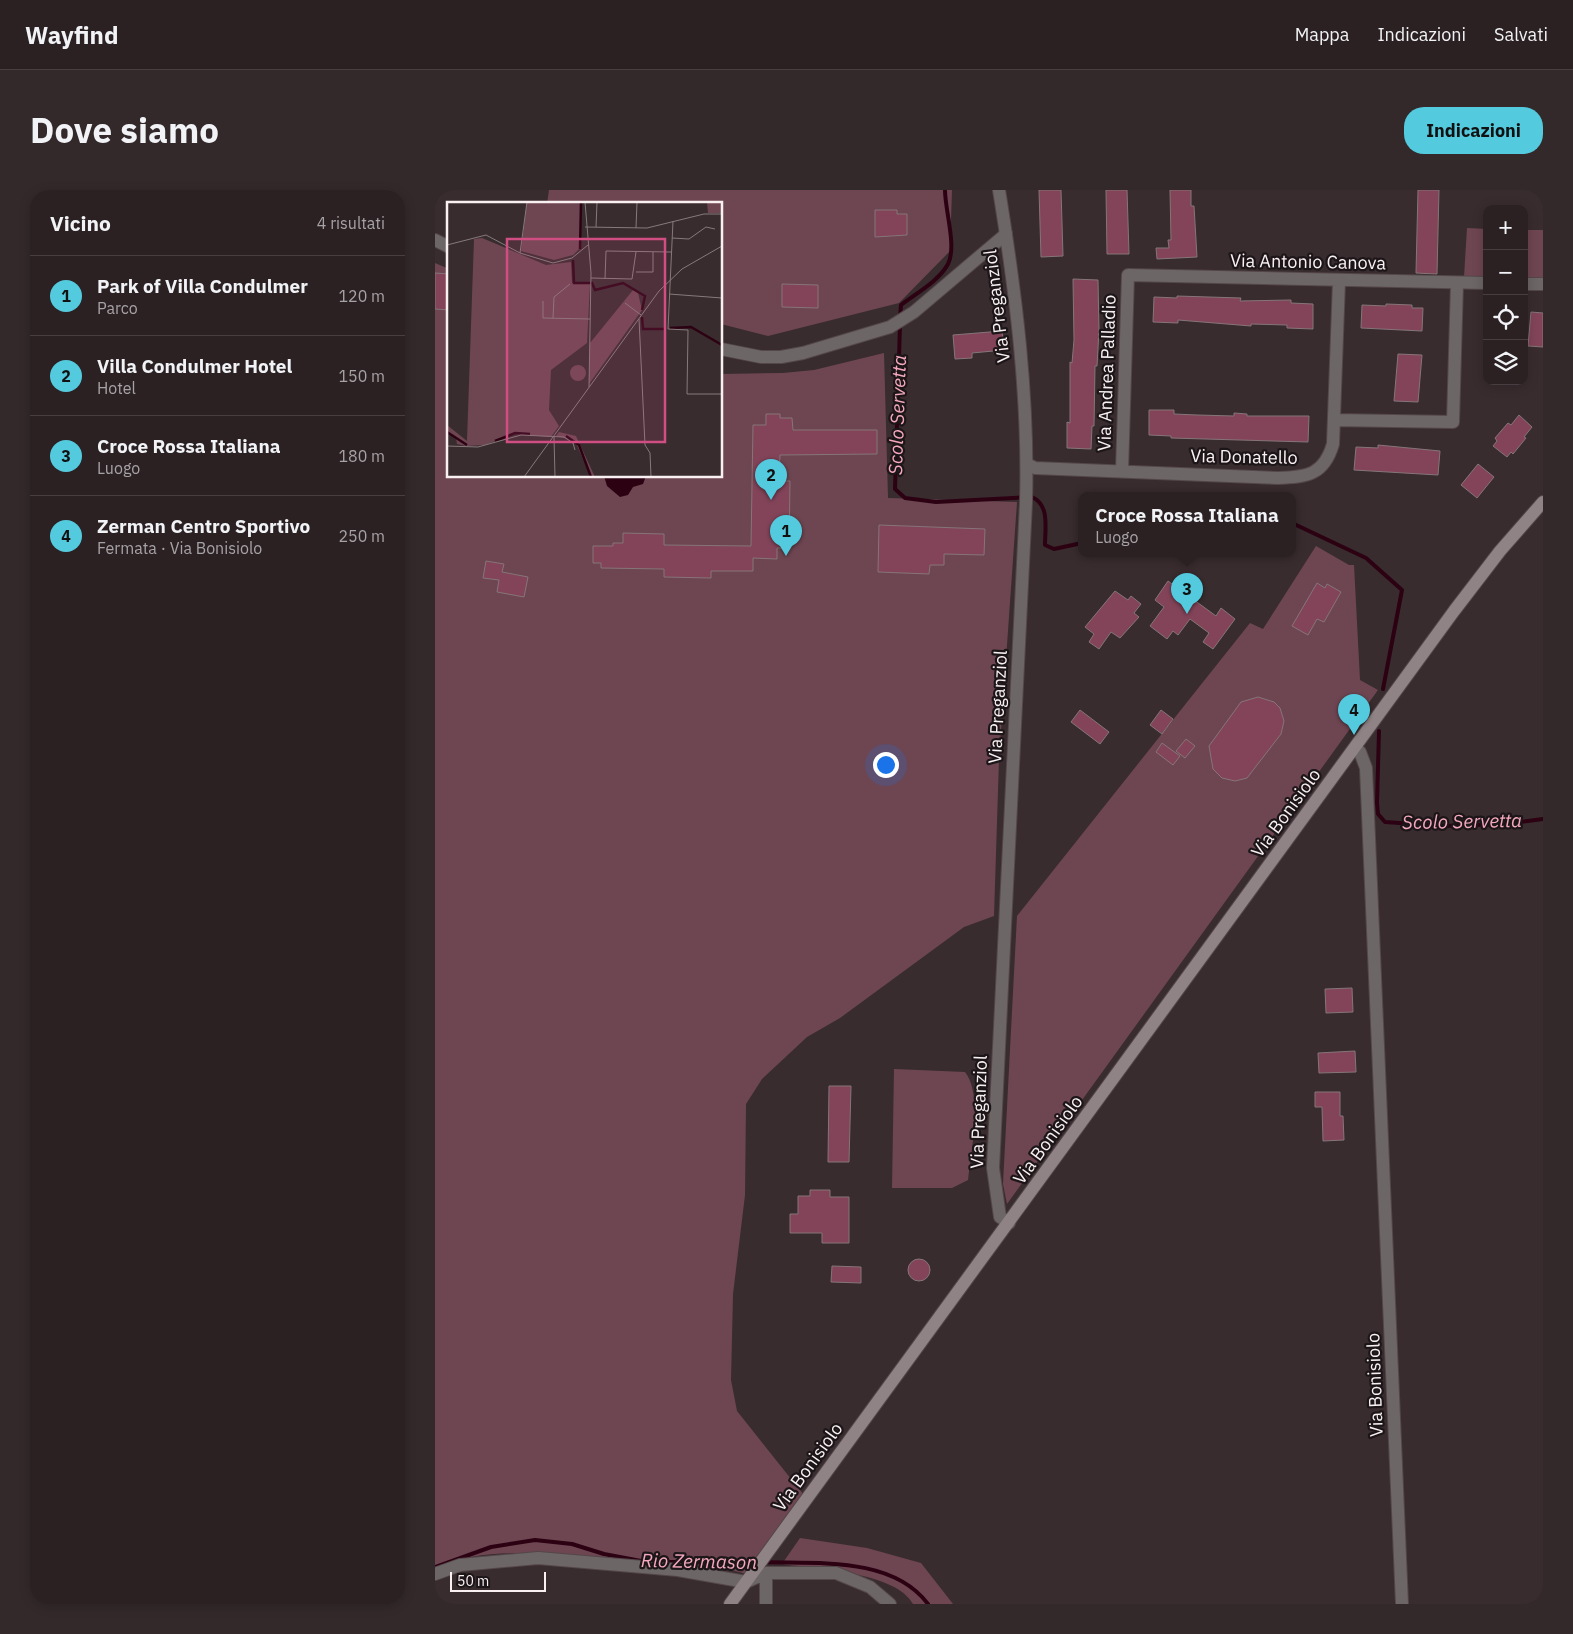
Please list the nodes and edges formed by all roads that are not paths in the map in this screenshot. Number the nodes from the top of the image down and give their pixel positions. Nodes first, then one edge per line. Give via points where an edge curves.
1 (999, 190) edge
2 (1006, 234) junction
3 (435, 240) edge
4 (447, 247) edge
5 (1128, 275) joint
6 (1339, 281) junction
7 (1457, 283) junction
8 (1483, 283) edge
9 (1528, 284) edge
10 (1543, 284) edge
11 (723, 349) edge
12 (1334, 420) junction
13 (1030, 468) junction
14 (1122, 471) junction
15 (1543, 502) edge
16 (1355, 748) junction
17 (1009, 1223) junction
18 (766, 1573) junction
19 (435, 1574) edge
20 (746, 1582) junction
21 (730, 1604) edge
22 (766, 1604) edge
23 (891, 1604) edge
24 (1401, 1604) edge

1 - 2 street, Via Preganziol
2 - 11 street via 914,312 890,327 803,354 781,357 761,357
2 - 13 street, Via Preganziol via 1021,338
3 - 4 street
5 - 6 street, Via Antonio Canova
5 - 14 street, Via Andrea Palladio
6 - 7 street, Via Antonio Canova
6 - 12 street, Via Donatello
7 - 8 street, Via Antonio Canova
7 - 12 street via 1453,422
9 - 10 street
12 - 14 street, Via Donatello via 1330,456 1323,466 1302,477
13 - 14 street, Via Donatello
13 - 17 street, Via Preganziol via 993,1168 1000,1217
15 - 16 main road, Via Bonisiolo via 1454,611
16 - 17 main road, Via Bonisiolo
16 - 24 street, Via Bonisiolo via 1366,768
17 - 20 main road, Via Bonisiolo
18 - 20 street
18 - 22 street
18 - 23 street via 836,1574 870,1587
19 - 20 street via 460,1564 538,1558 678,1570
20 - 21 main road, Via Bonisiolo

